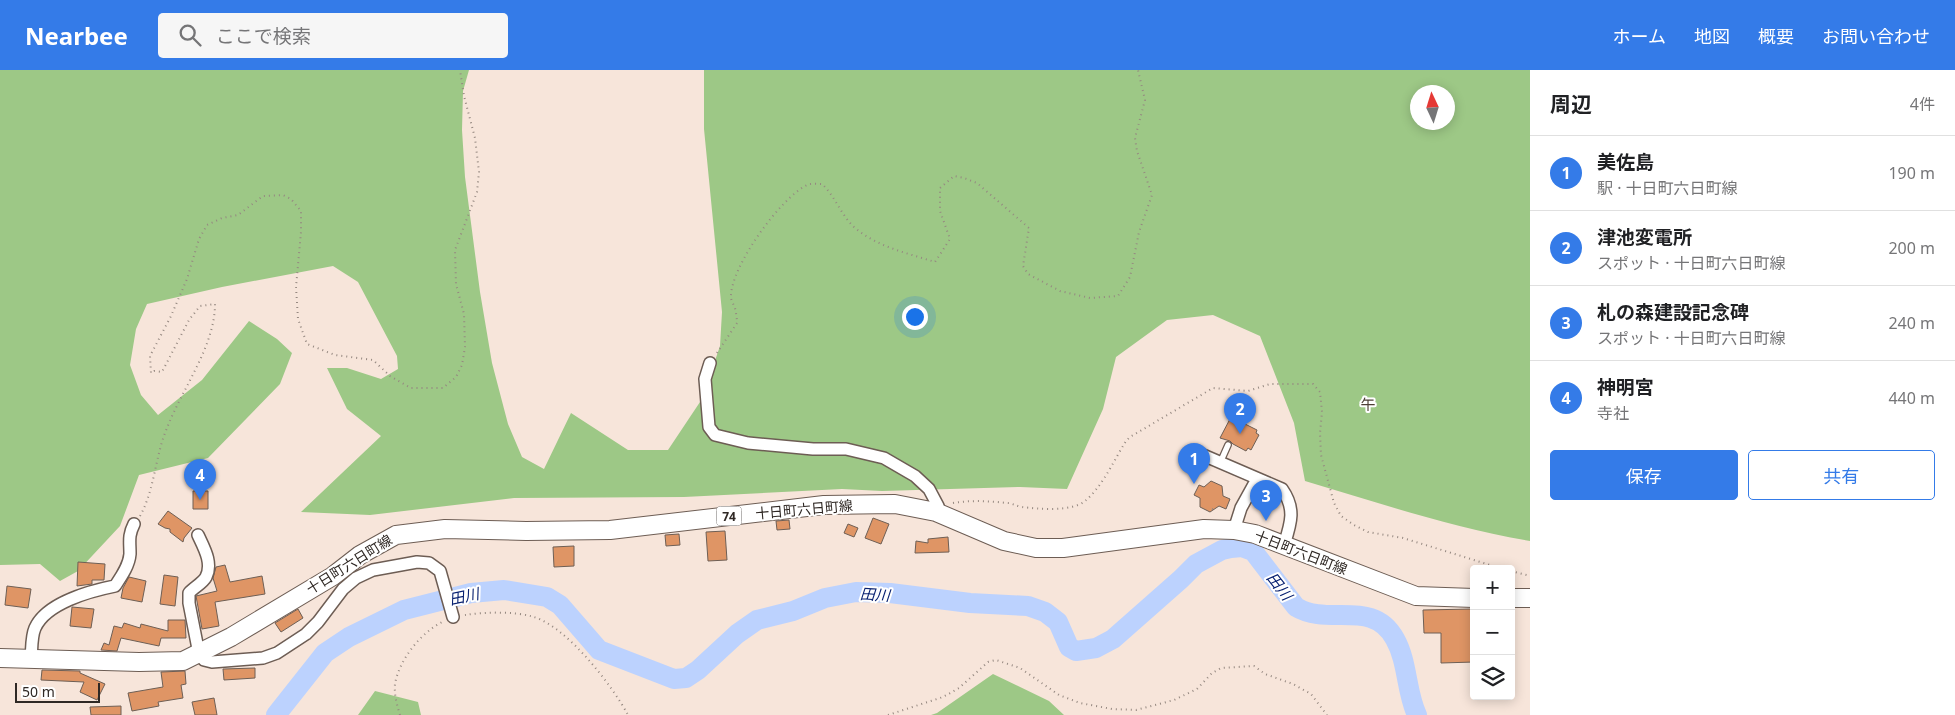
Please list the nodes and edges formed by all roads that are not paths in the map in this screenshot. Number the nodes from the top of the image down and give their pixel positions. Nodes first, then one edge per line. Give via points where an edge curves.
1 (710, 363) road end
2 (1228, 445) dead end
3 (1196, 452) dead end
4 (1220, 463) junction
5 (1256, 479) junction
6 (937, 509) junction
7 (134, 524) road end
8 (1234, 530) junction
9 (198, 535) dead end
10 (1284, 545) junction
11 (1470, 598) edge
12 (1515, 598) edge
13 (1530, 598) edge
14 (453, 617) road end
15 (200, 654) junction
16 (0, 658) edge
17 (31, 659) junction

1 - 6 street via 705,378 710,427 714,435 748,443 846,449 884,458 915,476 929,490
2 - 4 lane
3 - 4 street
4 - 5 street
5 - 8 street
5 - 10 street via 1282,489 1289,499 1290,523
6 - 8 main road, 十日町六日町線 / 74 via 1004,541 1036,548 1063,548 1204,529
6 - 15 main road, 十日町六日町線 / 74 via 895,504 824,505 610,530 445,529 396,534 333,576
7 - 17 street via 129,534 130,556 115,586 63,602 44,616 35,629
8 - 10 main road, 十日町六日町線 / 74
9 - 15 street via 209,566 206,578 189,593
10 - 11 main road, 十日町六日町線 / 74 via 1416,596
12 - 13 main road
14 - 15 street via 440,571 429,563 417,562 373,570 356,578 306,634 277,653 263,658 212,662 204,660
15 - 17 main road, 十日町六日町線 / 74 via 183,661
16 - 17 main road, 十日町六日町線 / 74

